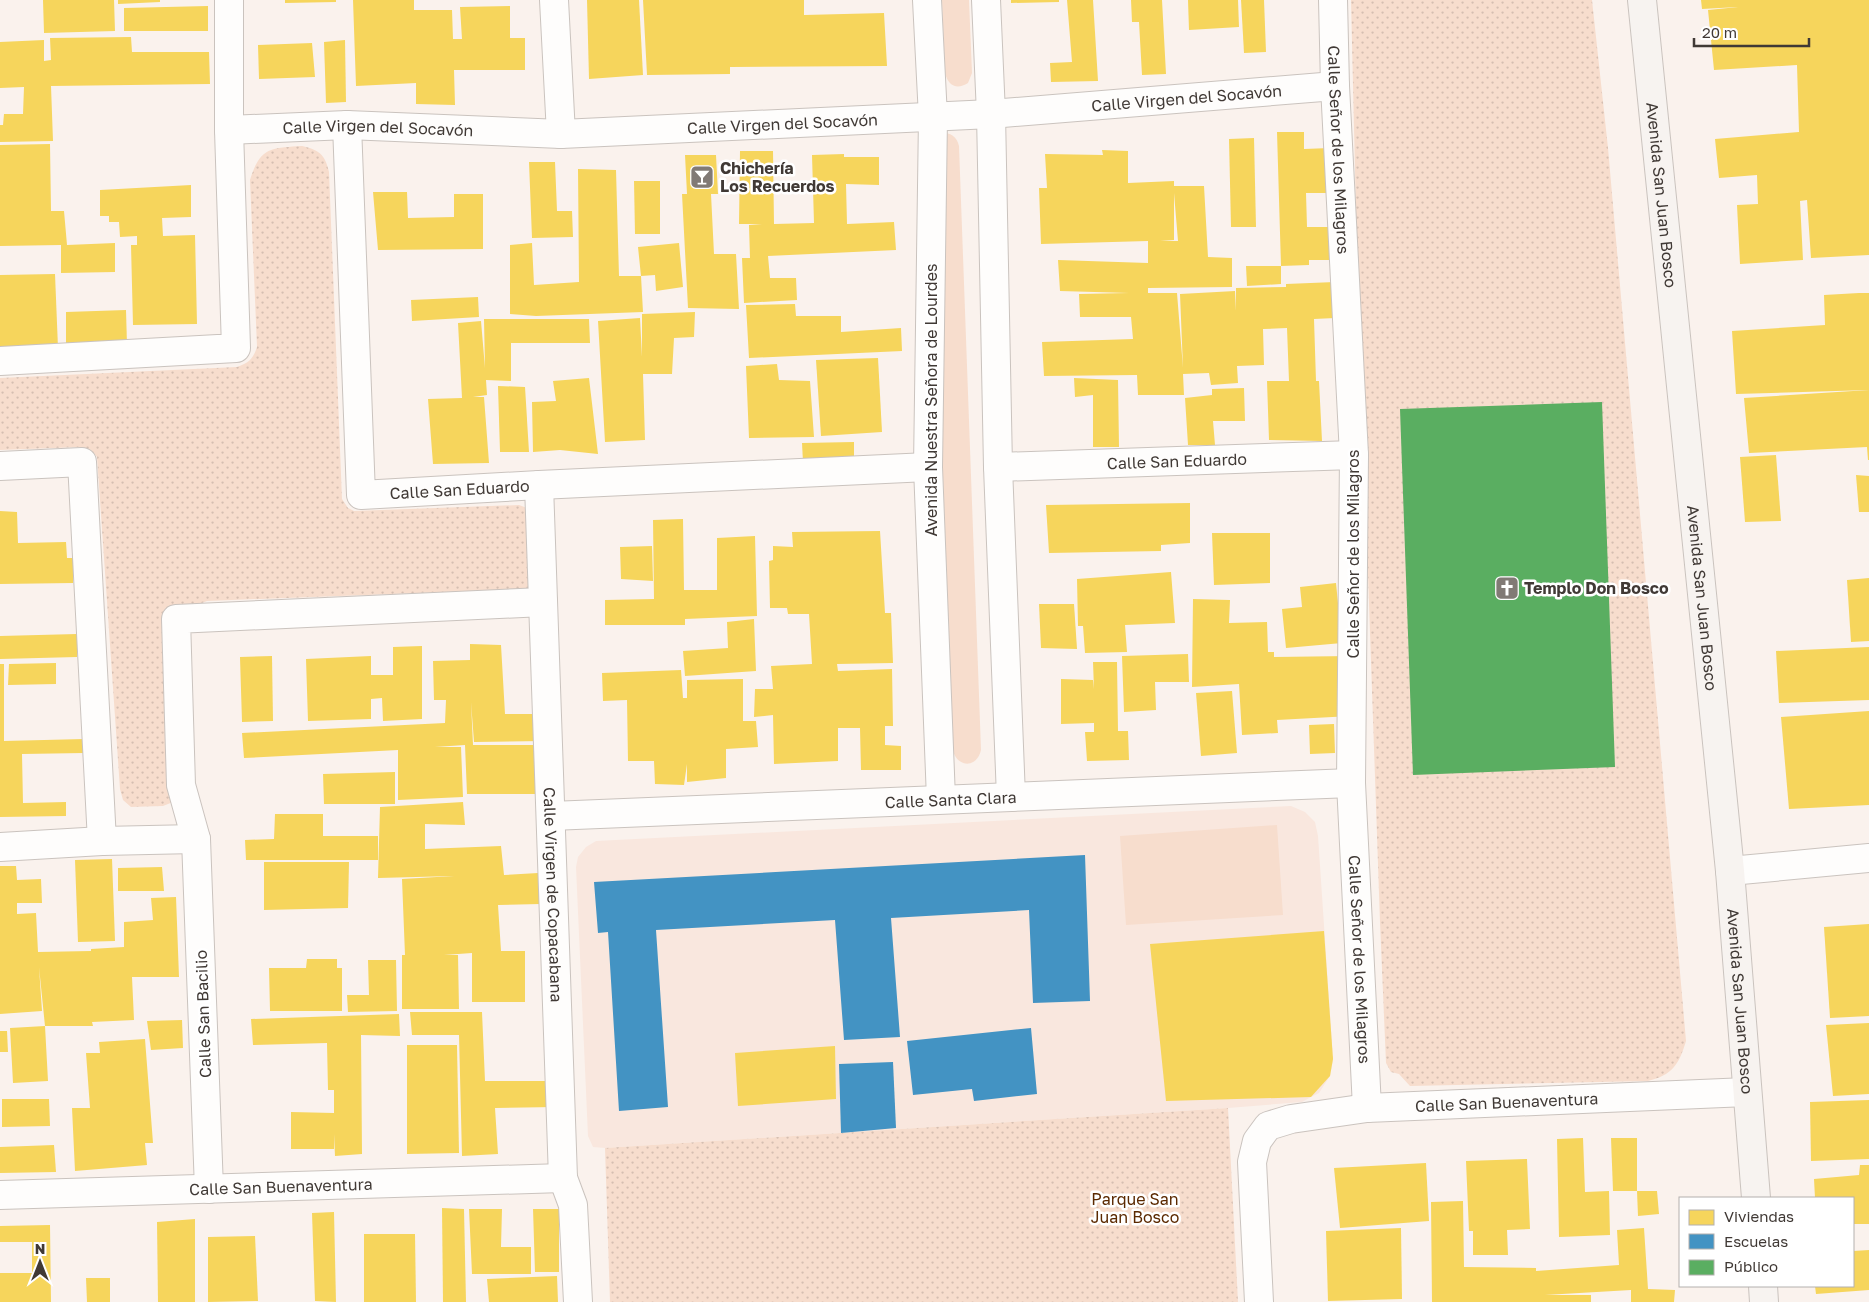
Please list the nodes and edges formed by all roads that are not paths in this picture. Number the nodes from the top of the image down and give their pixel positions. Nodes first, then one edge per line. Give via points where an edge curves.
1 (229, 0) edge
2 (554, 0) edge
3 (927, 0) edge
4 (986, 0) edge
5 (1333, 0) edge
6 (1642, 0) edge
7 (1335, 86) junction
8 (992, 114) junction
9 (933, 117) junction
10 (347, 125) junction
11 (229, 130) junction
12 (561, 134) junction
13 (0, 361) edge
14 (1354, 456) junction
15 (0, 466) edge
16 (928, 467) junction
17 (998, 467) junction
18 (539, 485) junction
19 (543, 602) junction
20 (1351, 783) junction
21 (1011, 797) junction
22 (941, 799) junction
23 (551, 816) junction
24 (196, 839) junction
25 (102, 841) junction
26 (0, 847) edge
27 (1869, 858) edge
28 (1730, 871) junction
29 (1747, 1092) junction
30 (1367, 1108) junction
31 (563, 1178) junction
32 (209, 1189) junction
33 (0, 1195) edge
34 (1756, 1197) edge
35 (1763, 1287) edge
36 (578, 1302) edge
37 (1259, 1302) edge
38 (1764, 1302) edge

1 - 11 street
2 - 12 street
3 - 9 street, Avenida Nuestra Señora de Lourdes
4 - 8 street
5 - 7 street, Calle Señor de los Milagros
6 - 28 street, Avenida San Juan Bosco
7 - 8 street, Calle Virgen del Socavón
7 - 14 street, Calle Señor de los Milagros
8 - 9 street, Calle Virgen del Socavón
8 - 17 street
9 - 12 street, Calle Virgen del Socavón
9 - 16 street, Avenida Nuestra Señora de Lourdes
10 - 11 street, Calle Virgen del Socavón
10 - 12 street, Calle Virgen del Socavón
10 - 18 street, Calle San Eduardo via 361,495
11 - 13 street via 236,348
14 - 17 street, Calle San Eduardo
14 - 20 street, Calle Señor de los Milagros
15 - 25 street via 82,462
16 - 18 street, Calle San Eduardo
16 - 22 street, Avenida Nuestra Señora de Lourdes
17 - 21 street
18 - 19 street, Calle Virgen de Copacabana
19 - 23 street, Calle Virgen de Copacabana
19 - 24 street, Calle San Bacilio via 176,619 182,785
20 - 21 street, Calle Santa Clara
20 - 30 street, Calle Señor de los Milagros
21 - 22 street, Calle Santa Clara
22 - 23 street, Calle Santa Clara
23 - 31 street, Calle Virgen de Copacabana
24 - 25 street
24 - 32 street, Calle San Bacilio
25 - 26 street
27 - 28 street
28 - 29 street, Avenida San Juan Bosco
29 - 30 street, Calle San Buenaventura
29 - 34 street, Avenida San Juan Bosco
30 - 37 street, Calle San Buenaventura via 1291,1118 1268,1126 1257,1141 1252,1162
31 - 32 street, Calle San Buenaventura
31 - 36 street, Calle Virgen de Copacabana via 573,1205
32 - 33 street, Calle San Buenaventura
35 - 38 street

